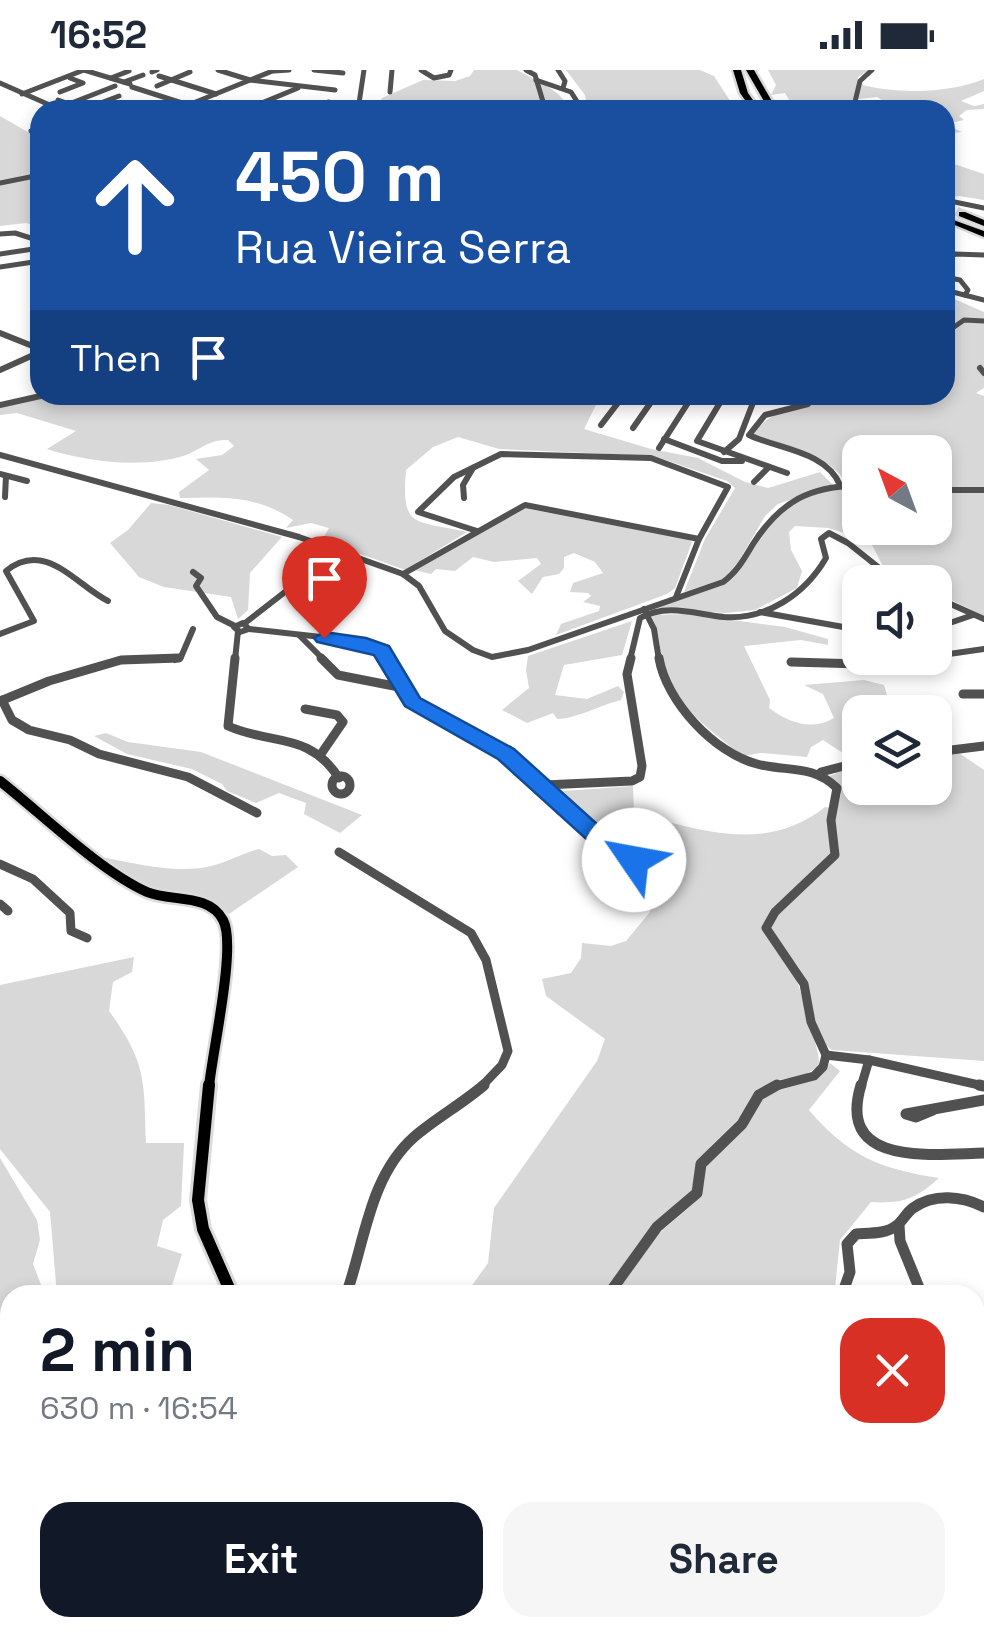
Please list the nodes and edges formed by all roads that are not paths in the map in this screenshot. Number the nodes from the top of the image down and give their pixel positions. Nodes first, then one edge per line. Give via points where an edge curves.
1 (84, 70) edge
2 (107, 70) edge
3 (218, 70) edge
4 (275, 70) edge
5 (290, 70) edge
6 (314, 70) edge
7 (364, 70) edge
8 (392, 70) edge
9 (422, 70) edge
10 (451, 70) edge
11 (526, 70) edge
12 (558, 70) edge
13 (736, 70) edge
14 (750, 70) edge
15 (872, 70) edge
16 (129, 71) edge
17 (190, 72) edge
18 (152, 73) edge
19 (344, 73) dead end
20 (97, 74) junction
21 (73, 76) junction
22 (108, 80) junction
23 (172, 80) junction
24 (250, 80) junction
25 (536, 80) junction
26 (0, 83) edge
27 (129, 84) junction
28 (43, 86) junction
29 (115, 86) dead end
30 (157, 86) dead end
31 (301, 86) junction
32 (563, 88) junction
33 (334, 90) dead end
34 (60, 92) junction
35 (390, 92) dead end
36 (22, 94) junction
37 (216, 94) junction
38 (119, 96) dead end
39 (37, 100) edge
40 (58, 100) edge
41 (80, 100) edge
42 (108, 100) edge
43 (175, 100) edge
44 (202, 100) edge
45 (272, 100) edge
46 (360, 100) edge
47 (542, 100) edge
48 (575, 100) edge
49 (749, 100) edge
50 (767, 100) edge
51 (855, 100) edge
52 (30, 177) edge
53 (0, 183) edge
54 (955, 202) tunnel mouth
55 (984, 208) edge
56 (962, 214) tunnel mouth
57 (955, 223) tunnel mouth
58 (984, 223) edge
59 (0, 234) edge
60 (984, 234) edge
61 (30, 240) edge
62 (30, 247) edge
63 (0, 254) edge
64 (955, 254) edge
65 (984, 255) edge
66 (30, 262) edge
67 (0, 267) edge
68 (955, 279) edge
69 (955, 292) edge
70 (965, 295) junction
71 (984, 300) edge
72 (984, 322) edge
73 (955, 327) edge
74 (0, 334) edge
75 (30, 346) edge
76 (30, 355) edge
77 (0, 370) edge
78 (30, 398) edge
79 (0, 405) edge
80 (616, 405) edge
81 (649, 405) edge
82 (689, 405) edge
83 (719, 405) edge
84 (750, 405) edge
85 (803, 405) edge
86 (601, 425) dead end
87 (633, 428) dead end
88 (664, 440) junction
89 (659, 448) dead end
90 (724, 452) junction
91 (0, 455) edge
92 (749, 461) junction
93 (474, 466) junction
94 (769, 468) junction
95 (787, 474) dead end
96 (3, 475) edge
97 (454, 478) junction
98 (27, 482) dead end
99 (464, 482) junction
100 (754, 482) dead end
101 (840, 485) joint
102 (952, 490) edge
103 (984, 490) edge
104 (4, 497) dead end
105 (464, 498) dead end
106 (477, 531) junction
107 (699, 538) junction
108 (338, 550) junction
109 (871, 565) edge
110 (193, 572) dead end
111 (404, 574) junction
112 (676, 597) junction
113 (108, 601) dead end
114 (952, 605) edge
115 (645, 611) junction
116 (759, 612) junction
117 (973, 614) junction
118 (984, 619) edge
119 (952, 622) edge
120 (242, 627) junction
121 (842, 627) edge
122 (193, 628) dead end
123 (0, 634) edge
124 (300, 636) junction
125 (984, 649) edge
126 (952, 654) edge
127 (791, 662) dead end
128 (842, 662) edge
129 (404, 688) junction
130 (963, 694) dead end
131 (984, 694) edge
132 (1, 701) edge
133 (305, 709) dead end
134 (984, 746) edge
135 (952, 750) edge
136 (321, 754) junction
137 (842, 766) edge
138 (820, 772) junction
139 (339, 778) dead end
140 (1, 784) edge
141 (544, 786) junction
142 (258, 813) dead end
143 (339, 852) dead end
144 (628, 852) dead end
145 (0, 864) edge
146 (87, 938) dead end
147 (826, 1055) junction
148 (869, 1060) junction
149 (984, 1086) edge
150 (984, 1100) edge
151 (911, 1110) dead end
152 (933, 1110) joint
153 (984, 1154) edge
154 (984, 1206) edge
155 (899, 1225) junction
156 (228, 1285) edge
157 (349, 1285) edge
158 (615, 1285) edge
159 (845, 1285) edge
160 (918, 1285) edge

1 - 20 street
1 - 21 street
2 - 20 street
3 - 24 street
4 - 5 street
4 - 24 street
6 - 19 street
7 - 46 street
8 - 35 street
9 - 10 street via 430,78
11 - 25 street
12 - 32 street
13 - 49 highway
14 - 50 highway
15 - 51 street via 860,81
16 - 22 street
17 - 23 street
18 - 23 street
18 - 27 street
20 - 22 street
21 - 22 street
21 - 28 street
21 - 34 street via 84,84
22 - 27 street
23 - 30 street
23 - 37 street
24 - 31 street
24 - 37 street
25 - 32 street
25 - 47 street
26 - 36 street
27 - 43 street
28 - 34 street
28 - 36 street
29 - 41 street
31 - 33 street
31 - 45 street
32 - 48 street
34 - 40 street via 68,96
36 - 39 street
37 - 44 street
38 - 42 street
52 - 53 street
54 - 55 street
56 - 58 highway
57 - 60 highway
59 - 61 street
62 - 63 street
64 - 65 street
66 - 67 street
68 - 70 street via 968,290
69 - 70 street
70 - 71 street
72 - 73 street via 964,320
74 - 75 street
76 - 77 street
78 - 79 street
80 - 86 street
81 - 87 street
82 - 88 street
83 - 90 street via 696,438
84 - 90 street via 739,439
85 - 101 street via 761,418 749,435 820,463 838,475
88 - 89 street
88 - 92 street via 722,461
90 - 92 street
91 - 108 street
92 - 94 street
93 - 97 street
93 - 99 street
93 - 107 street via 512,453 658,460 727,485
94 - 95 street
94 - 100 street
96 - 98 street
96 - 104 street
97 - 99 street
97 - 106 street via 418,512
99 - 105 street
101 - 112 street via 781,505 736,572
102 - 103 street
106 - 107 street via 526,505
106 - 111 street
107 - 112 street
108 - 111 street
108 - 120 street
109 - 116 street via 859,549 832,533 822,536 826,558 810,582
110 - 120 street via 217,617
111 - 115 street via 420,586 445,631 492,657
112 - 115 street
113 - 123 street via 54,561 10,566 6,570 34,621
114 - 117 street
115 - 116 street via 735,617
115 - 138 street via 660,642 662,675 685,709 747,761
115 - 141 street via 628,674 640,777
116 - 121 street
117 - 118 street
117 - 119 street
120 - 124 street
120 - 136 street via 230,728 298,741
122 - 132 street via 174,661 120,660
124 - 129 street via 338,674
124 - 129 street via 374,646
125 - 126 street
127 - 128 street
129 - 141 street via 417,705 493,745
130 - 131 street
132 - 142 street via 12,720 29,730 188,777
133 - 136 street via 343,722
134 - 135 street
136 - 139 street
137 - 138 street
138 - 147 street via 838,794 831,820 835,854 766,928 800,975
140 - 156 main road via 126,881 152,894 203,902 223,919 229,944 198,1200
141 - 144 street via 602,840
143 - 157 street via 471,933 486,960 508,1051 498,1072 426,1125 389,1167
145 - 146 street via 33,879 70,913 71,932
147 - 148 street
147 - 158 street via 814,1076 760,1095 742,1124 701,1164 690,1201 656,1227
148 - 149 street
148 - 153 street via 856,1124 870,1140 912,1156
150 - 152 street
151 - 152 street via 906,1114 912,1118
154 - 155 street via 967,1198 933,1199
155 - 159 street via 850,1239
155 - 160 street

